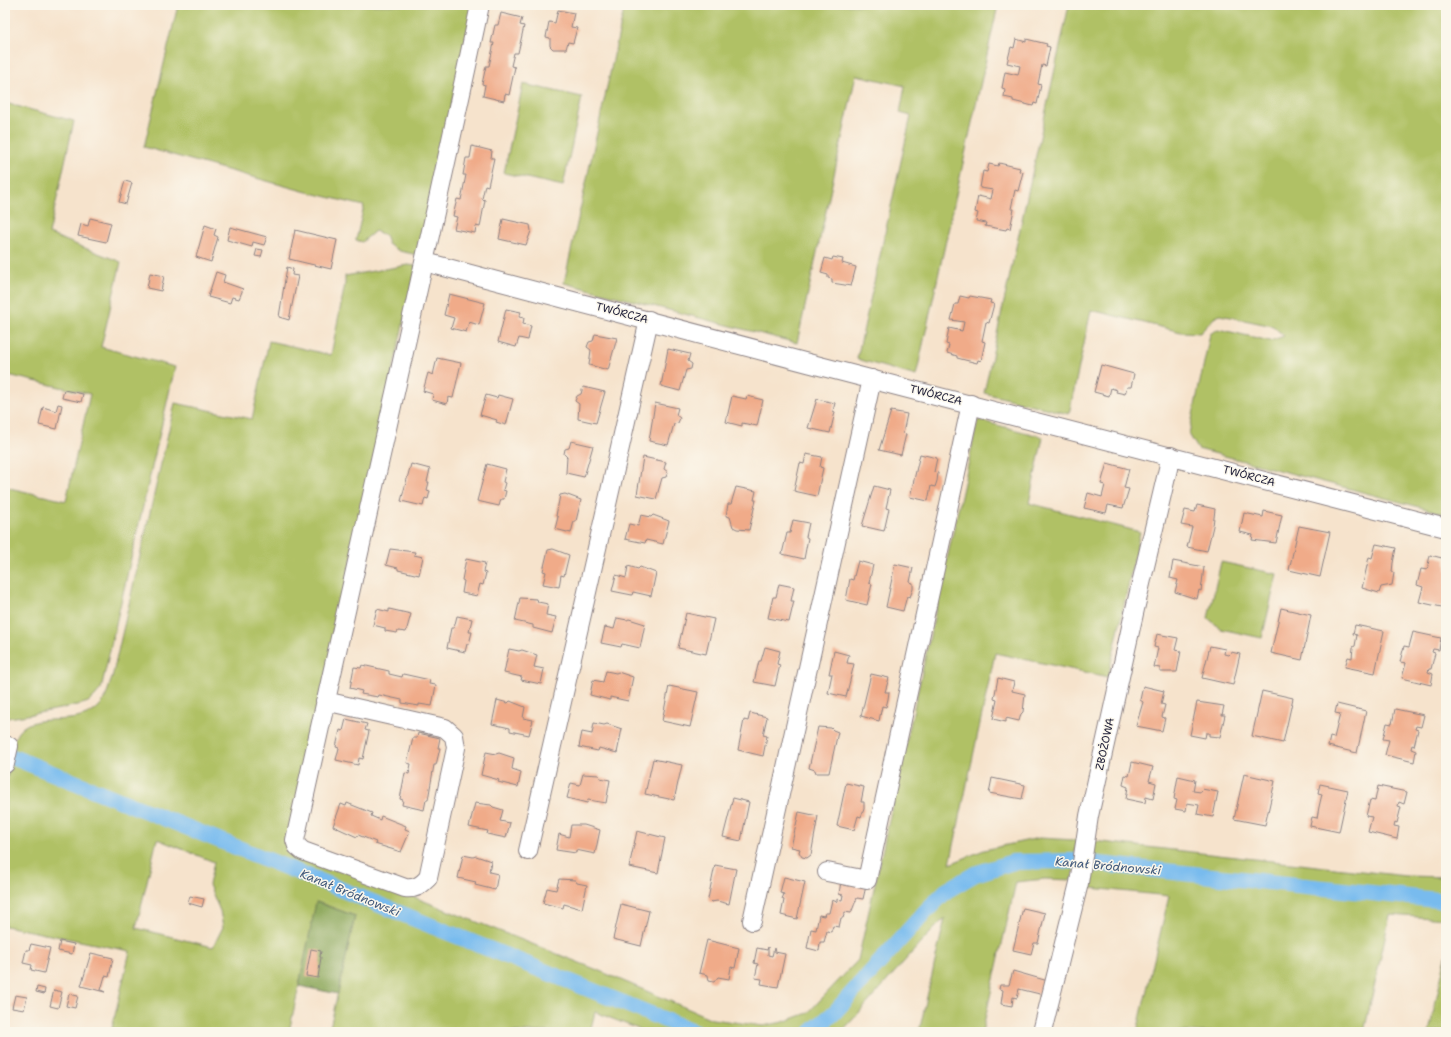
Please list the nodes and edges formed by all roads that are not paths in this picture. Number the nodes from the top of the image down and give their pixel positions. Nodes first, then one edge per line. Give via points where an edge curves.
1 (480, 5) edge
2 (425, 262) junction
3 (649, 320) junction
4 (872, 379) junction
5 (971, 404) junction
6 (1172, 456) junction
7 (1446, 528) edge
8 (325, 702) junction
9 (9, 746) dead end
10 (5, 764) edge
11 (528, 851) dead end
12 (827, 872) dead end
13 (752, 921) dead end
14 (1042, 1032) edge

1 - 2 street
2 - 3 street, TWÓRCZA
2 - 8 street
3 - 4 street, TWÓRCZA
3 - 11 street
4 - 5 street, TWÓRCZA
4 - 13 street
5 - 6 street, TWÓRCZA
5 - 12 street via 867,880
6 - 7 street, TWÓRCZA
6 - 14 street, ZBOŻOWA via 1135,609 1079,883
8 - 8 street via 295,840 297,846 304,851 405,888 421,886 428,878 456,748 454,736 445,728
9 - 10 street

